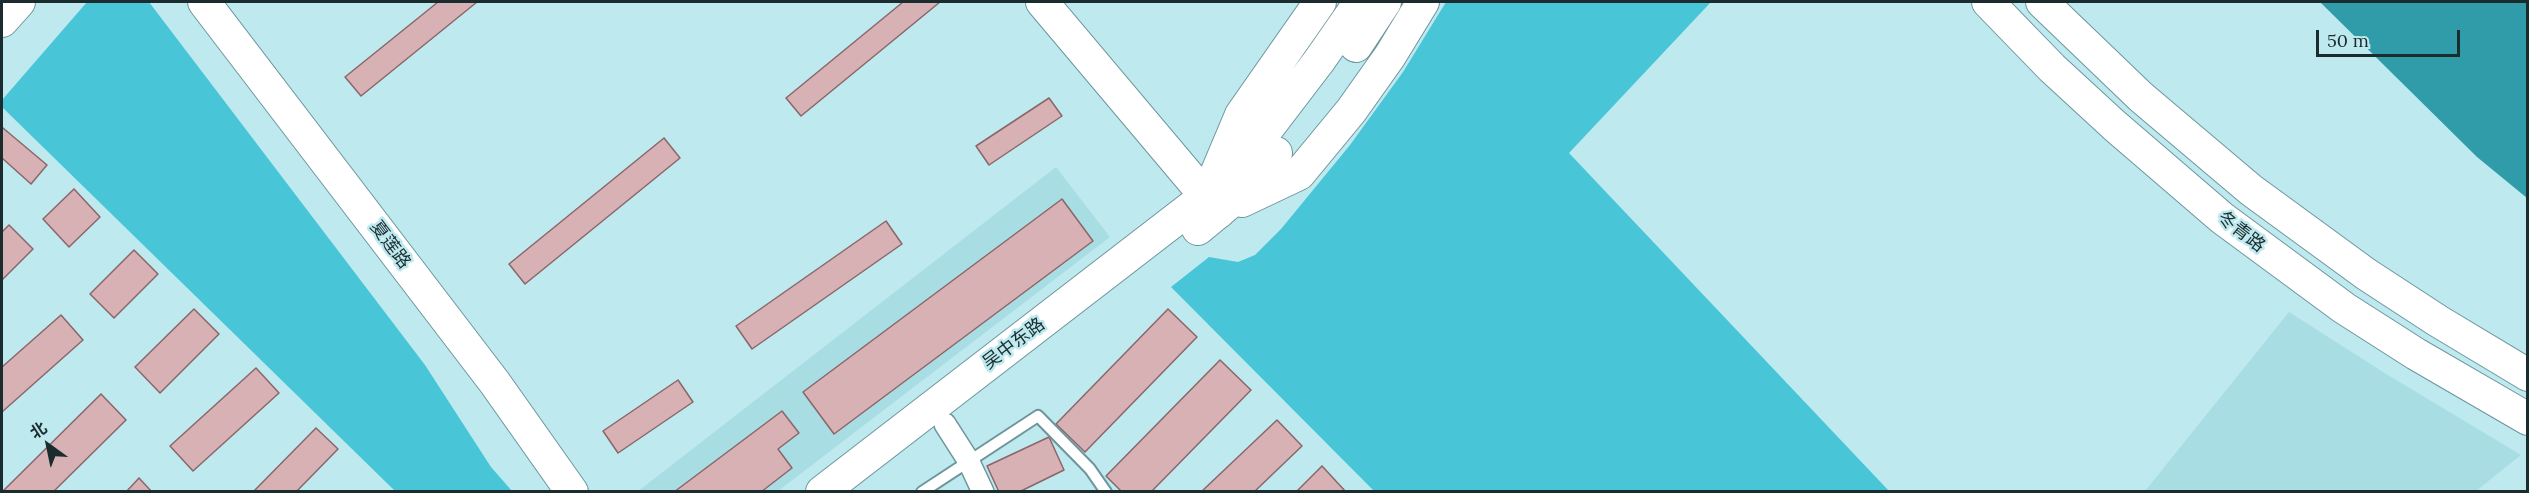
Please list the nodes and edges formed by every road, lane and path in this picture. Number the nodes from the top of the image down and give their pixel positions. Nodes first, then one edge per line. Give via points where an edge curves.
1 (19, 2) edge
2 (204, 2) edge
3 (1042, 2) edge
4 (1320, 2) edge
5 (1360, 2) edge
6 (1385, 2) edge
7 (1423, 2) edge
8 (1988, 2) edge
9 (2042, 2) edge
10 (2, 21) edge
11 (1213, 204) junction
12 (2528, 375) edge
13 (2528, 419) edge
14 (945, 424) junction
15 (968, 460) junction
16 (1090, 469) junction
17 (572, 492) edge
18 (822, 492) edge
19 (856, 492) edge
20 (922, 492) edge
21 (983, 492) edge
22 (1106, 492) edge
23 (1113, 492) edge

1 - 10 main road
2 - 17 main road, 夏莲路 via 495,383
3 - 11 main road
4 - 11 main road via 1241,115
5 - 11 main road via 1230,174
6 - 11 main road via 1337,74 1245,190
7 - 11 main road via 1351,111 1299,174
8 - 13 main road, 冬青路 via 2052,68 2222,218 2344,308
9 - 12 main road via 2141,97 2251,190 2384,286
11 - 14 main road, 吴中东路
11 - 18 main road, 吴中东路
14 - 15 street
14 - 19 main road, 吴中东路
15 - 16 lane via 1038,416
15 - 20 lane
15 - 21 street
16 - 22 lane
16 - 23 lane

